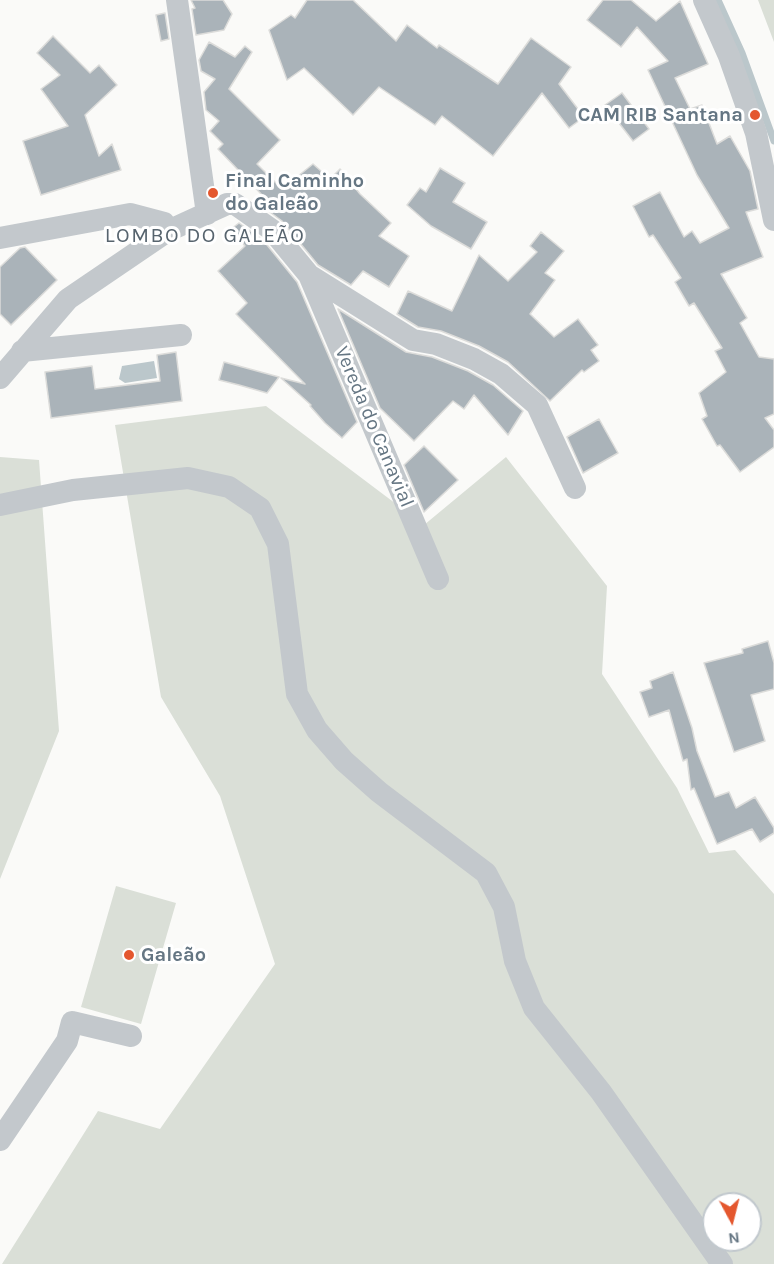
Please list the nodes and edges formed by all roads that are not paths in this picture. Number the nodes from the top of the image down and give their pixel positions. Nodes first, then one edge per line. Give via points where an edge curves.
1 (177, 0) edge
2 (704, 0) edge
3 (207, 214) junction
4 (774, 220) edge
5 (168, 231) junction
6 (0, 238) edge
7 (309, 275) junction
8 (181, 335) dead end
9 (22, 351) junction
10 (0, 378) edge
11 (574, 488) dead end
12 (0, 505) edge
13 (438, 579) dead end
14 (131, 1036) dead end
15 (0, 1140) edge
16 (722, 1264) edge

1 - 3 street
2 - 4 street via 729,56 756,134
3 - 5 street
3 - 7 street via 235,204 272,230
5 - 6 street via 164,223 130,214
5 - 9 street via 68,298
7 - 11 street via 413,340 436,344 501,374 537,405
7 - 13 street, Vereda do Canavial
8 - 9 street
9 - 10 street
12 - 16 street via 73,490 188,478 229,487 260,508 278,544 297,694 317,730 379,792 486,873 504,907 515,961 534,1008 601,1092
14 - 15 street via 72,1022 67,1041

